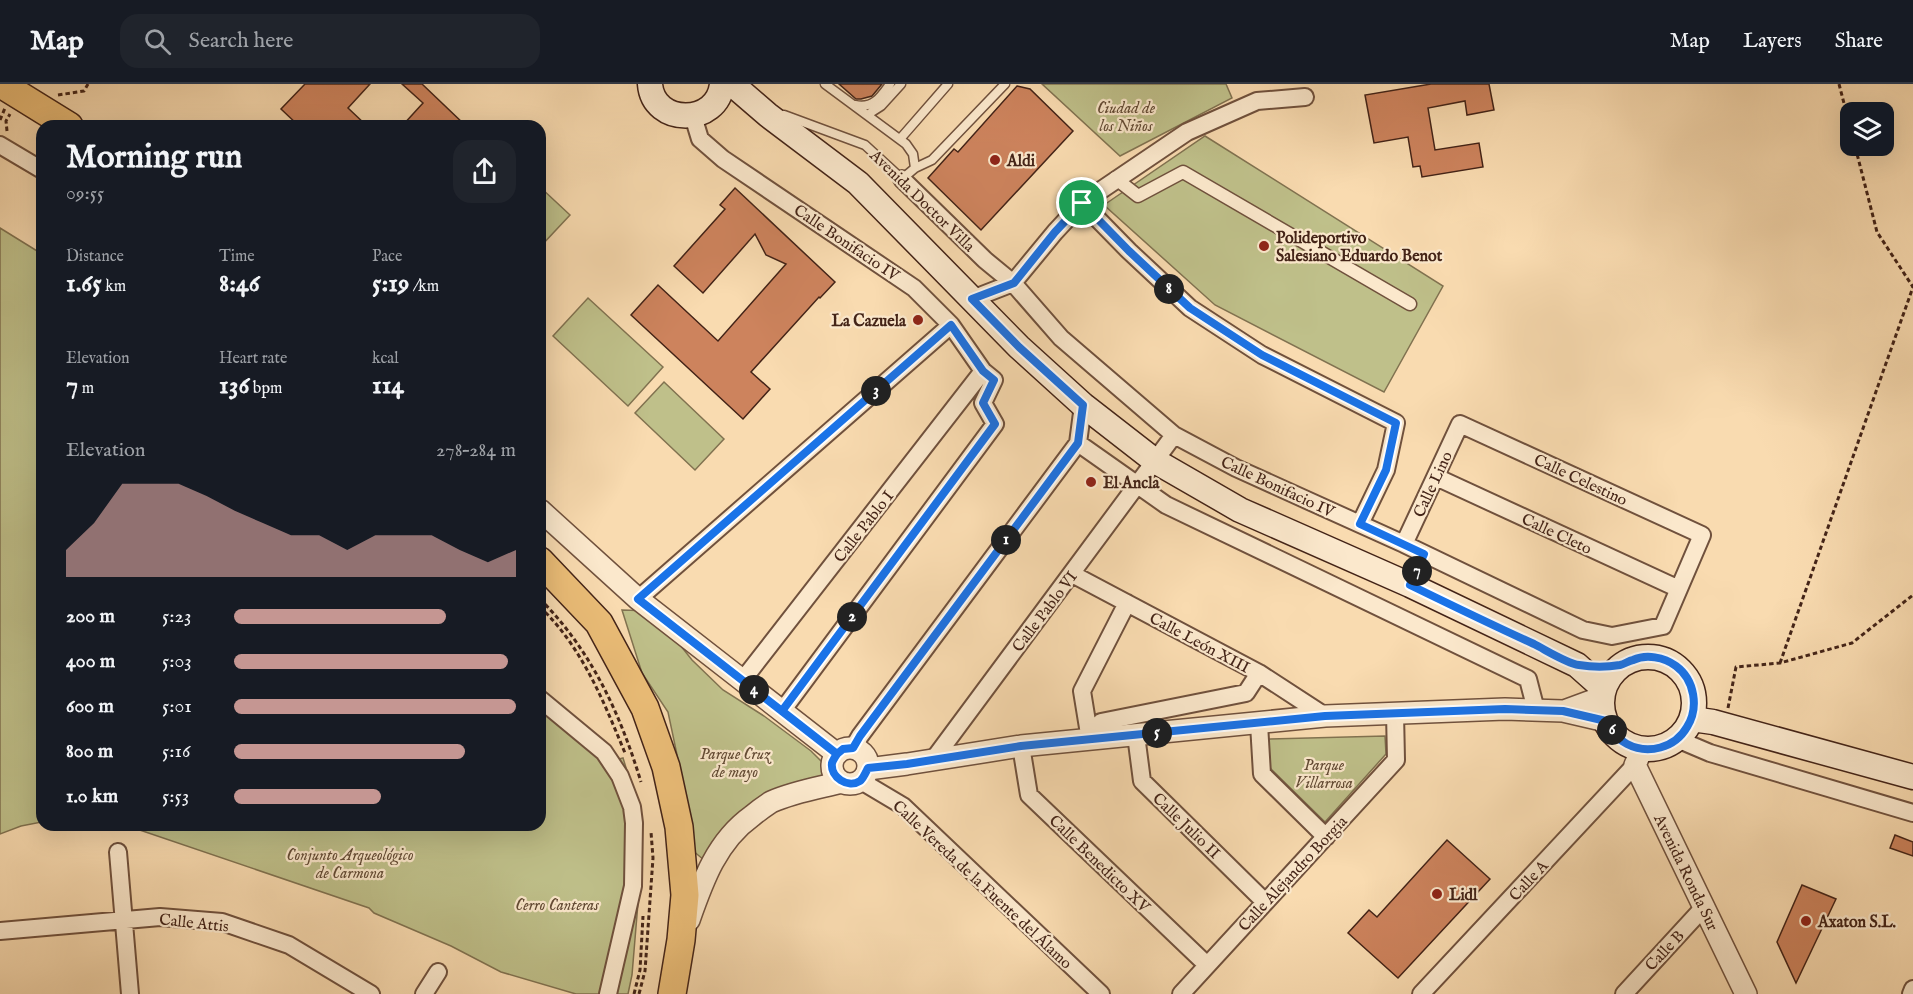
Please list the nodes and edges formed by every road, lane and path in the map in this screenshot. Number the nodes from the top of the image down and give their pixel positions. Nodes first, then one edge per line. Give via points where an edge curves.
1 (1, 84) edge
2 (88, 84) edge
3 (650, 84) edge
4 (732, 84) edge
5 (891, 84) edge
6 (901, 84) edge
7 (948, 84) edge
8 (1005, 84) edge
9 (1839, 84) edge
10 (828, 85) edge
11 (718, 94) edge
12 (56, 95) dead end
13 (1305, 97) dead end
14 (1844, 102) edge
15 (852, 104) junction
16 (762, 110) junction
17 (867, 115) junction
18 (693, 116) junction
19 (59, 120) edge
20 (5, 124) edge
21 (36, 127) edge
22 (900, 139) junction
23 (1858, 156) edge
24 (36, 163) edge
25 (915, 168) junction
26 (1115, 178) junction
27 (902, 179) junction
28 (1082, 203) junction
29 (1014, 283) junction
30 (972, 299) junction
31 (1410, 304) dead end
32 (951, 325) junction
33 (988, 376) junction
34 (1083, 405) junction
35 (1461, 424) joint
36 (1174, 435) junction
37 (1078, 443) junction
38 (1155, 461) junction
39 (1436, 477) junction
40 (1137, 486) junction
41 (546, 515) edge
42 (1360, 524) junction
43 (1702, 535) joint
44 (1404, 544) junction
45 (1424, 554) junction
46 (546, 567) edge
47 (1072, 574) junction
48 (1410, 585) junction
49 (1679, 589) junction
50 (1913, 595) edge
51 (638, 599) junction
52 (1127, 603) junction
53 (1780, 663) junction
54 (1577, 665) junction
55 (1622, 665) junction
56 (1259, 673) junction
57 (742, 681) junction
58 (1604, 702) junction
59 (546, 704) edge
60 (1536, 710) junction
61 (782, 711) junction
62 (1395, 713) junction
63 (1325, 716) junction
64 (1692, 719) junction
65 (1259, 724) junction
66 (1725, 725) junction
67 (1136, 735) junction
68 (1677, 739) junction
69 (1090, 740) junction
70 (1021, 746) junction
71 (845, 751) junction
72 (1638, 757) junction
73 (933, 760) junction
74 (857, 777) junction
75 (1913, 777) edge
76 (1913, 813) edge
77 (1326, 837) junction
78 (118, 852) dead end
79 (1266, 902) junction
80 (1704, 907) junction
81 (123, 920) junction
82 (0, 931) edge
83 (681, 940) junction
84 (1207, 965) junction
85 (438, 972) dead end
86 (1913, 988) edge
87 (130, 994) edge
88 (371, 994) edge
89 (424, 994) edge
90 (608, 994) edge
91 (672, 994) edge
92 (1101, 994) edge
93 (1181, 994) edge
94 (1421, 994) edge
95 (1624, 994) edge
96 (1746, 994) edge
97 (1911, 994) edge

1 - 19 highway
2 - 12 path via 84,91
3 - 18 main road via 658,104 669,112
4 - 16 main road
5 - 15 lane via 876,102
6 - 17 lane
7 - 22 lane
8 - 25 lane via 932,160
9 - 14 path
10 - 15 lane
11 - 16 main road
11 - 18 main road via 705,111
13 - 26 street via 1257,100 1186,132
15 - 17 lane
16 - 27 lane, Avenida Doctor Villa via 865,145
16 - 30 main road via 858,183
17 - 22 lane
18 - 32 street, Calle Bonifacio IV via 700,138 723,159 914,288
20 - 21 highway
20 - 24 street
22 - 25 lane via 913,154
23 - 53 path via 1877,232 1912,287
25 - 27 lane
26 - 28 street
26 - 31 street via 1138,196 1183,172
27 - 29 street, Avenida Doctor Villa
28 - 29 street
28 - 42 street via 1190,308 1262,355 1396,423 1386,470
29 - 30 street
29 - 36 street, Calle Bonifacio IV via 1061,338
30 - 34 main road
32 - 33 street, Calle Bonifacio IV
32 - 51 street
33 - 57 street, Calle Pablo I
33 - 61 street via 983,403 995,424
34 - 37 street
34 - 38 main road
35 - 39 street, Calle Lino
35 - 43 street, Calle Celestino
36 - 38 street, Calle Pablo VI
36 - 42 street, Calle Bonifacio IV via 1236,468
37 - 40 street
37 - 71 street
38 - 40 street, Calle Pablo VI
38 - 48 main road via 1240,510
39 - 44 street, Calle Lino
39 - 49 street, Calle Cleto
40 - 47 street, Calle Pablo VI
40 - 60 street via 1166,505 1528,679
41 - 51 street
42 - 44 street, Calle Bonifacio IV
43 - 49 street, Calle Bonifacio IV
44 - 45 street, Calle Bonifacio IV
45 - 48 street
45 - 49 street, Calle Bonifacio IV via 1583,630 1612,636 1663,626
46 - 83 highway via 599,623 645,708 666,767 679,827 685,895
47 - 52 street, Calle León XIII
47 - 73 street, Calle Pablo VI
48 - 54 main road
50 - 53 path via 1852,643
51 - 57 street
52 - 56 street, Calle León XIII
52 - 69 street via 1082,691
53 - 66 path via 1736,667
54 - 55 main road
54 - 58 main road
55 - 58 main road via 1611,675
55 - 64 main road via 1649,657 1676,666 1693,690
56 - 63 street, Calle León XIII
56 - 69 street via 1246,693 1101,722
57 - 61 street
58 - 60 street via 1563,711
58 - 72 main road via 1614,734
59 - 90 street via 604,752 620,776 632,807 633,886
60 - 62 street
61 - 71 street
62 - 63 street
62 - 77 street, Calle Alejandro Borgia via 1396,760
63 - 65 street
64 - 66 main road
64 - 68 main road
65 - 67 street
65 - 77 street via 1262,774
66 - 75 main road
67 - 69 street
67 - 79 street, Calle Julio II via 1142,781
68 - 72 main road
68 - 76 street via 1710,753
69 - 70 street
70 - 73 street
70 - 84 street, Calle Benedicto XV via 1029,795
71 - 74 street via 865,756
71 - 74 street via 832,763 834,773
72 - 80 street, Avenida Ronda Sur
72 - 94 street, Calle A
73 - 74 street
74 - 83 street via 770,803 744,822 723,843 710,865
74 - 92 street, Calle Vereda de la Fuente del Álamo via 903,806
77 - 79 street, Calle Alejandro Borgia
78 - 81 street
79 - 84 street, Calle Alejandro Borgia
80 - 95 street, Calle B
80 - 96 street, Avenida Ronda Sur
81 - 82 street, Calle Attis
81 - 87 street
81 - 88 street, Calle Attis via 160,917 222,922 289,945
83 - 91 highway
84 - 93 street, Calle Alejandro Borgia
85 - 89 street
86 - 97 street

